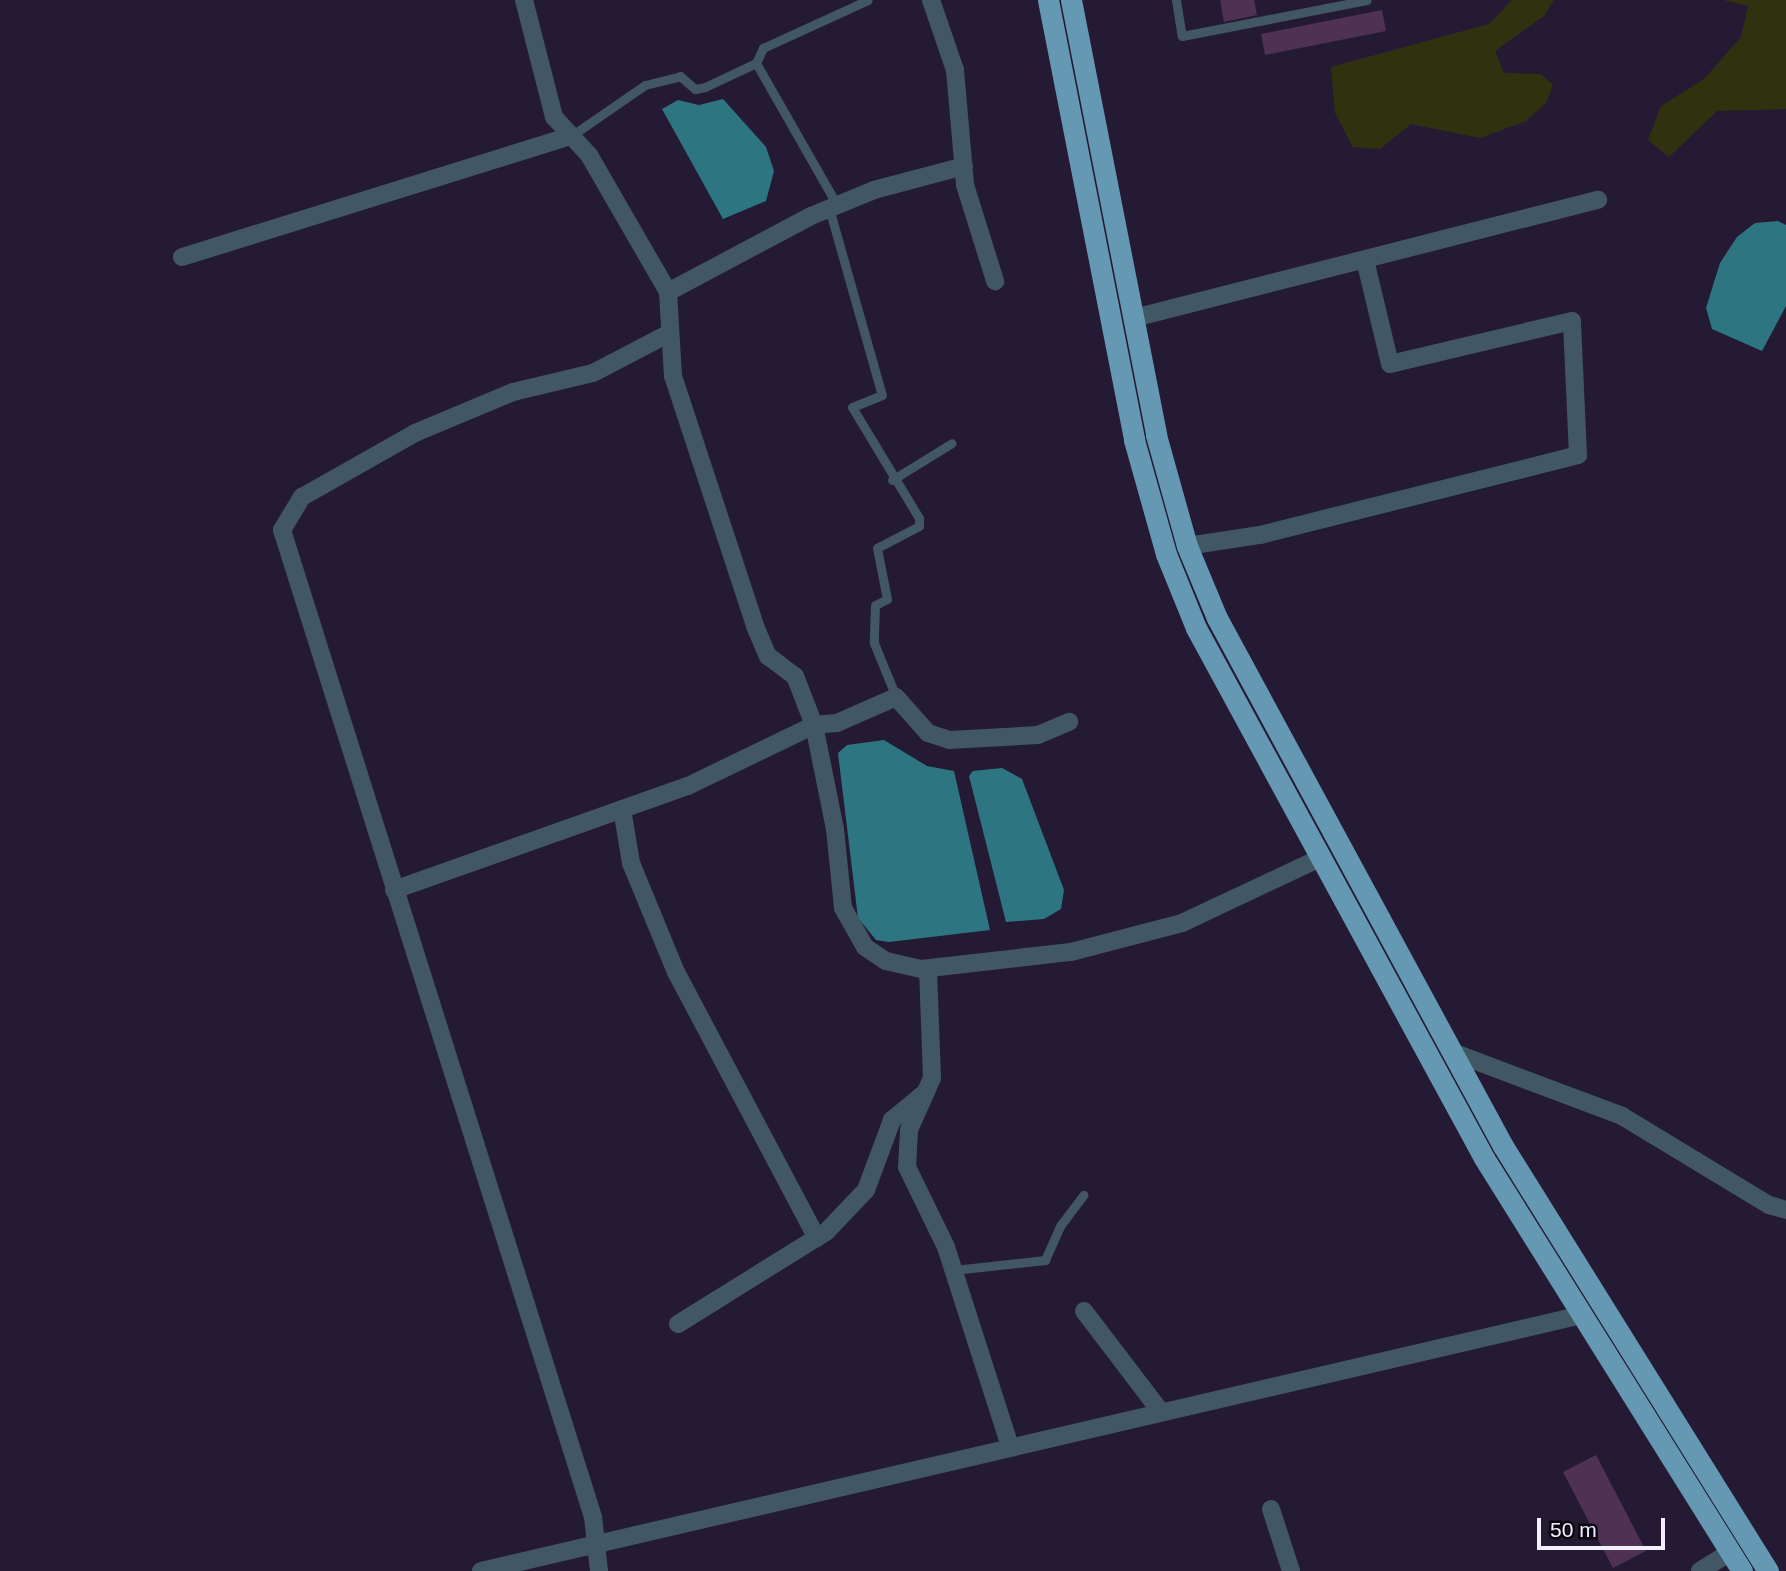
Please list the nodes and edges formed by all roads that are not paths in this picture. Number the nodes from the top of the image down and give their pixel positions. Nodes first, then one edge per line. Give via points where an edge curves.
1 (524, 0) edge
2 (867, 0) edge
3 (931, 0) edge
4 (1048, 0) edge
5 (1071, 0) edge
6 (1175, 0) edge
7 (1367, 0) edge
8 (756, 63) junction
9 (571, 136) junction
10 (964, 166) junction
11 (1598, 200) dead end
12 (833, 207) junction
13 (182, 257) dead end
14 (1365, 260) junction
15 (995, 281) dead end
16 (668, 292) junction
17 (1134, 318) junction
18 (670, 333) junction
19 (952, 443) dead end
20 (892, 480) junction
21 (1187, 546) junction
22 (896, 697) junction
23 (1069, 722) dead end
24 (814, 725) junction
25 (622, 809) junction
26 (1320, 858) junction
27 (394, 890) junction
28 (928, 969) junction
29 (1452, 1052) junction
30 (929, 1090) junction
31 (1083, 1195) dead end
32 (1786, 1210) edge
33 (817, 1238) junction
34 (954, 1270) junction
35 (1084, 1311) dead end
36 (1582, 1315) junction
37 (678, 1324) dead end
38 (1161, 1412) junction
39 (1010, 1446) junction
40 (1271, 1509) dead end
41 (596, 1544) junction
42 (1730, 1552) junction
43 (481, 1571) edge
44 (598, 1571) edge
45 (1291, 1571) edge
46 (1700, 1571) edge
47 (1742, 1571) edge
48 (1768, 1571) edge

1 - 9 street via 554,117
2 - 8 lane via 763,48
3 - 10 street via 955,70
4 - 26 highway via 1153,516 1202,639
5 - 17 highway
6 - 7 lane via 1182,36
8 - 9 lane via 695,89 680,76 645,85
8 - 12 lane
9 - 13 street
9 - 16 street via 589,155
10 - 12 street
10 - 15 street via 965,185
11 - 14 street
12 - 16 street
12 - 20 lane via 882,395 852,407
14 - 17 street
14 - 21 street via 1390,364 1572,321 1578,455 1260,535
16 - 18 street
17 - 21 highway via 1156,435
18 - 24 street via 673,376 755,626 768,656 794,676
18 - 27 street via 593,373 513,392 415,432 302,498 287,514 282,530
19 - 20 lane
20 - 22 lane via 919,526 877,548 887,598 875,605 874,643
21 - 29 highway via 1234,652
22 - 23 street via 928,733 949,740 1038,735
22 - 24 street via 837,723
24 - 25 street via 688,786
24 - 28 street via 850,928 886,961
25 - 27 street
25 - 33 street via 631,863 676,972
26 - 28 street via 1182,923 1025,960
26 - 36 highway via 1484,1158
27 - 41 street via 593,1517
28 - 30 street via 925,1009 933,1065
29 - 32 street via 1622,1116 1769,1205
29 - 48 highway via 1503,1146
30 - 33 street via 900,1110 886,1131 866,1190
30 - 34 street via 909,1130 907,1167
31 - 34 lane via 1060,1226 1045,1260
33 - 37 street
34 - 39 street
35 - 38 street
36 - 38 street
36 - 42 highway
38 - 39 street
39 - 41 street
40 - 45 street
41 - 43 street
41 - 44 street
42 - 46 street
42 - 47 highway

